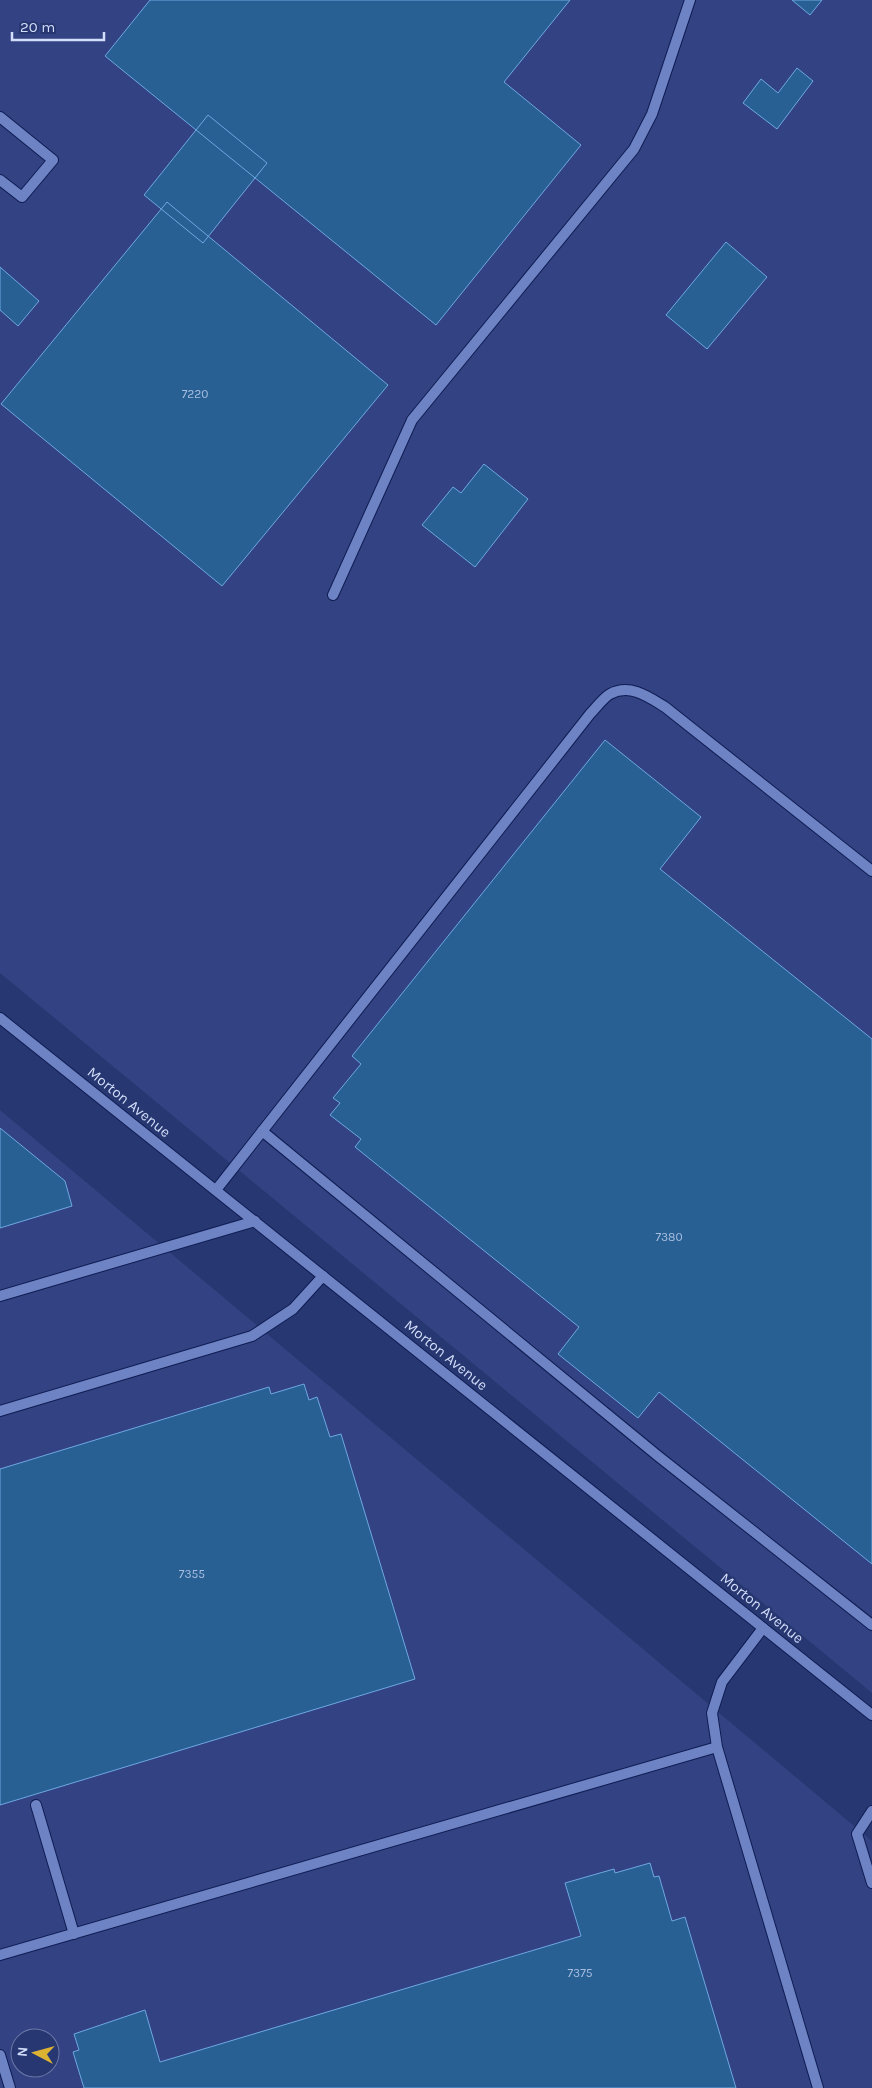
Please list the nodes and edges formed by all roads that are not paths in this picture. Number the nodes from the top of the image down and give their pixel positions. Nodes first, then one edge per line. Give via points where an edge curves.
1 (690, 0) edge
2 (0, 117) edge
3 (0, 180) edge
4 (333, 595) dead end
5 (872, 871) edge
6 (0, 1018) edge
7 (262, 1131) junction
8 (216, 1190) junction
9 (254, 1221) junction
10 (323, 1276) junction
11 (0, 1296) edge
12 (0, 1411) edge
13 (872, 1626) edge
14 (763, 1628) junction
15 (872, 1715) edge
16 (717, 1746) junction
17 (36, 1805) dead end
18 (872, 1811) edge
19 (872, 1882) edge
20 (74, 1934) junction
21 (0, 1956) edge
22 (0, 2055) edge
23 (10, 2088) edge
24 (818, 2088) edge

1 - 4 street via 652,114 634,149 412,420
2 - 3 street via 53,160 22,198
5 - 7 street via 665,707 644,694 628,689 610,694 590,714
6 - 8 street, Morton Avenue
7 - 8 street
7 - 13 street via 658,1456
8 - 9 street, Morton Avenue
9 - 10 street, Morton Avenue
9 - 11 street
10 - 12 street via 293,1309 252,1336
10 - 14 street, Morton Avenue
14 - 15 street, Morton Avenue
14 - 16 street via 722,1682 712,1713
16 - 20 street
16 - 24 street
17 - 20 street
18 - 19 street via 857,1834
20 - 21 street
22 - 23 street

